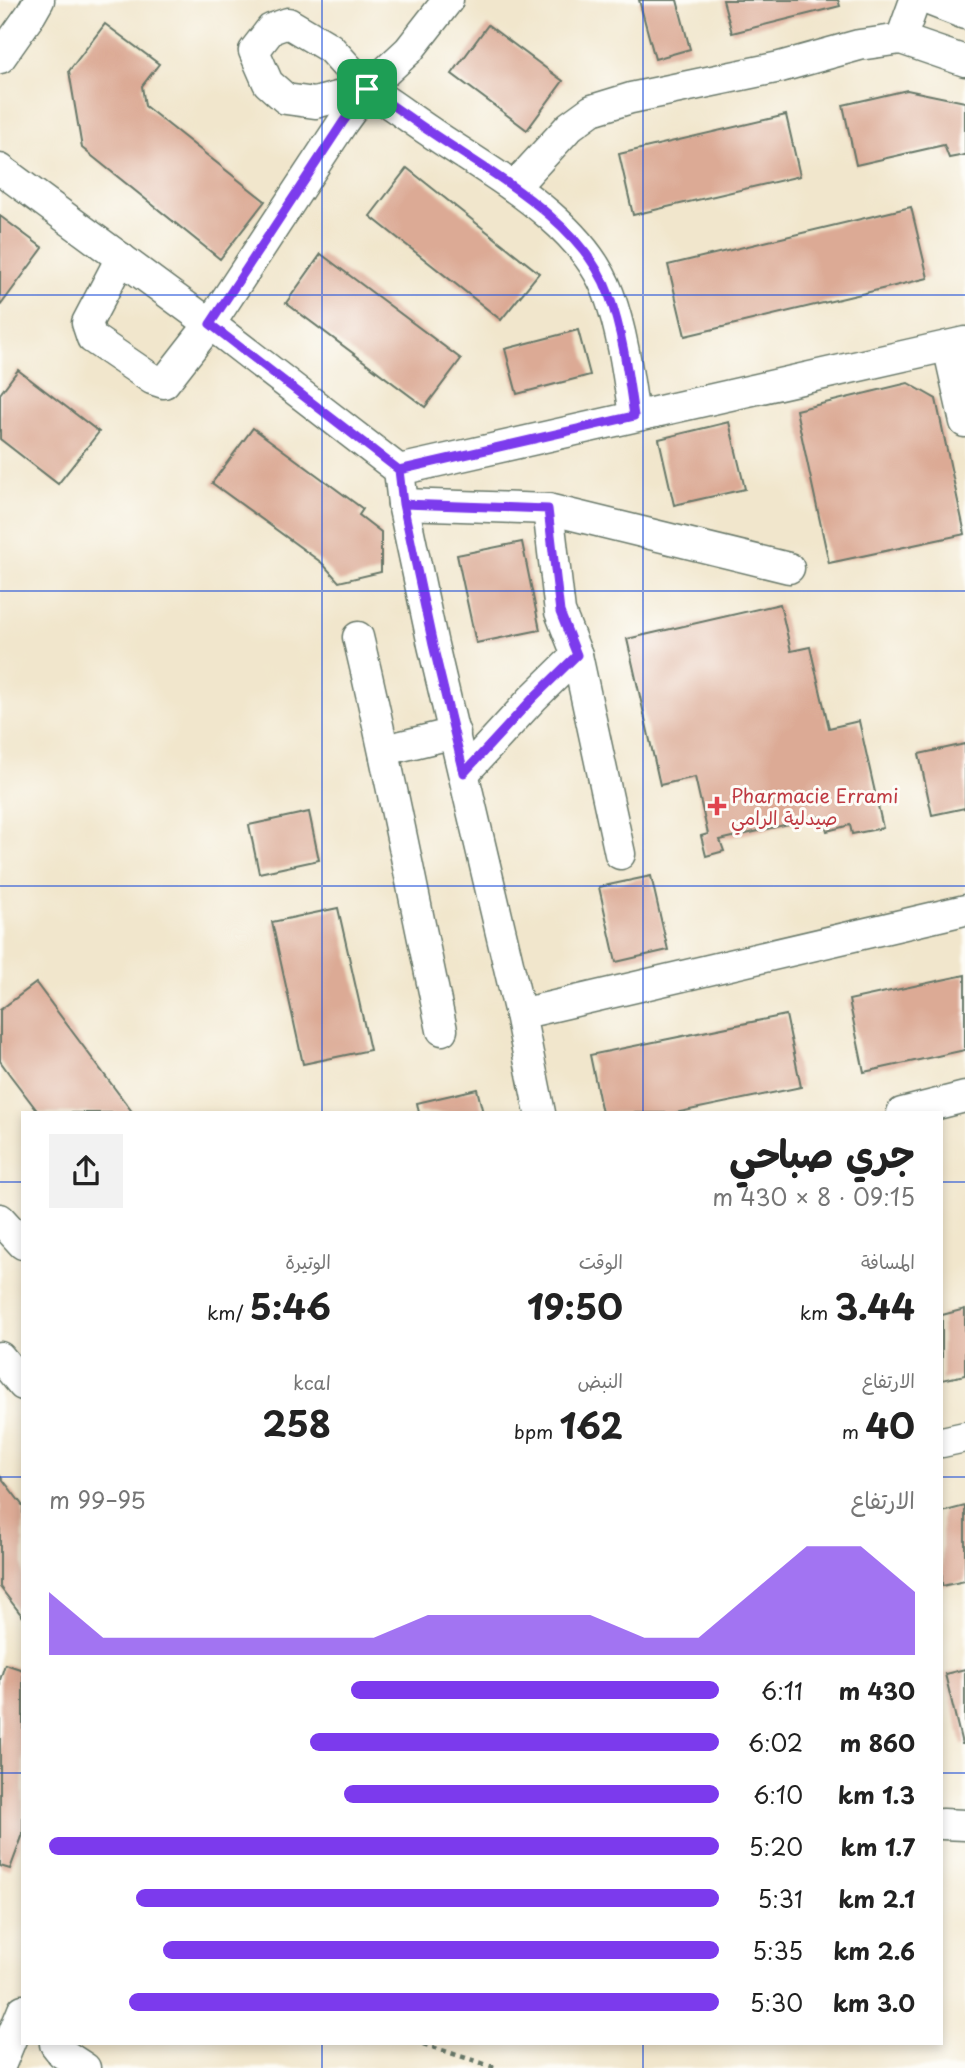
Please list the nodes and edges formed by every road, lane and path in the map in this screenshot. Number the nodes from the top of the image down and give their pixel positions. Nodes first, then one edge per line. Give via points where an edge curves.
1 (39, 0) edge
2 (448, 0) edge
3 (915, 0) edge
4 (929, 0) edge
5 (965, 14) edge
6 (901, 39) junction
7 (0, 58) edge
8 (965, 61) edge
9 (367, 89) junction
10 (0, 169) edge
11 (514, 187) junction
12 (121, 258) junction
13 (210, 324) junction
14 (956, 344) edge
15 (634, 416) junction
16 (965, 422) edge
17 (399, 470) junction
18 (403, 504) junction
19 (548, 509) junction
20 (789, 568) dead end
21 (358, 637) dead end
22 (577, 655) junction
23 (454, 733) junction
24 (385, 750) junction
25 (464, 773) junction
26 (620, 854) dead end
27 (965, 909) edge
28 (520, 1014) junction
29 (442, 1030) dead end
30 (965, 1097) edge
31 (540, 1111) edge
32 (910, 1111) edge
33 (0, 1219) edge
34 (21, 1242) edge
35 (965, 1437) edge
36 (943, 1442) edge
37 (943, 1824) edge
38 (965, 1825) edge
39 (21, 2015) edge
40 (56, 2045) edge
41 (426, 2045) edge
42 (0, 2066) edge
43 (85, 2068) edge
44 (497, 2068) edge

1 - 7 street
2 - 9 street via 409,50
3 - 6 street
4 - 5 street
6 - 8 street
6 - 11 street via 859,45 592,110 570,126
9 - 11 street
9 - 13 street
10 - 12 street
11 - 15 street via 575,240 609,293 626,359
12 - 13 street
12 - 13 street via 87,323 92,338 164,383
13 - 17 street
14 - 15 street
14 - 16 street
15 - 17 street
17 - 18 street
18 - 19 street
18 - 23 street
19 - 20 street
19 - 22 street via 560,612
21 - 24 street
22 - 25 street
22 - 26 street
23 - 24 street
23 - 25 street
24 - 29 street
25 - 28 street
27 - 28 street
28 - 31 street
30 - 32 street
33 - 34 street
35 - 36 street
37 - 38 street
39 - 42 street
40 - 43 street
41 - 44 path

